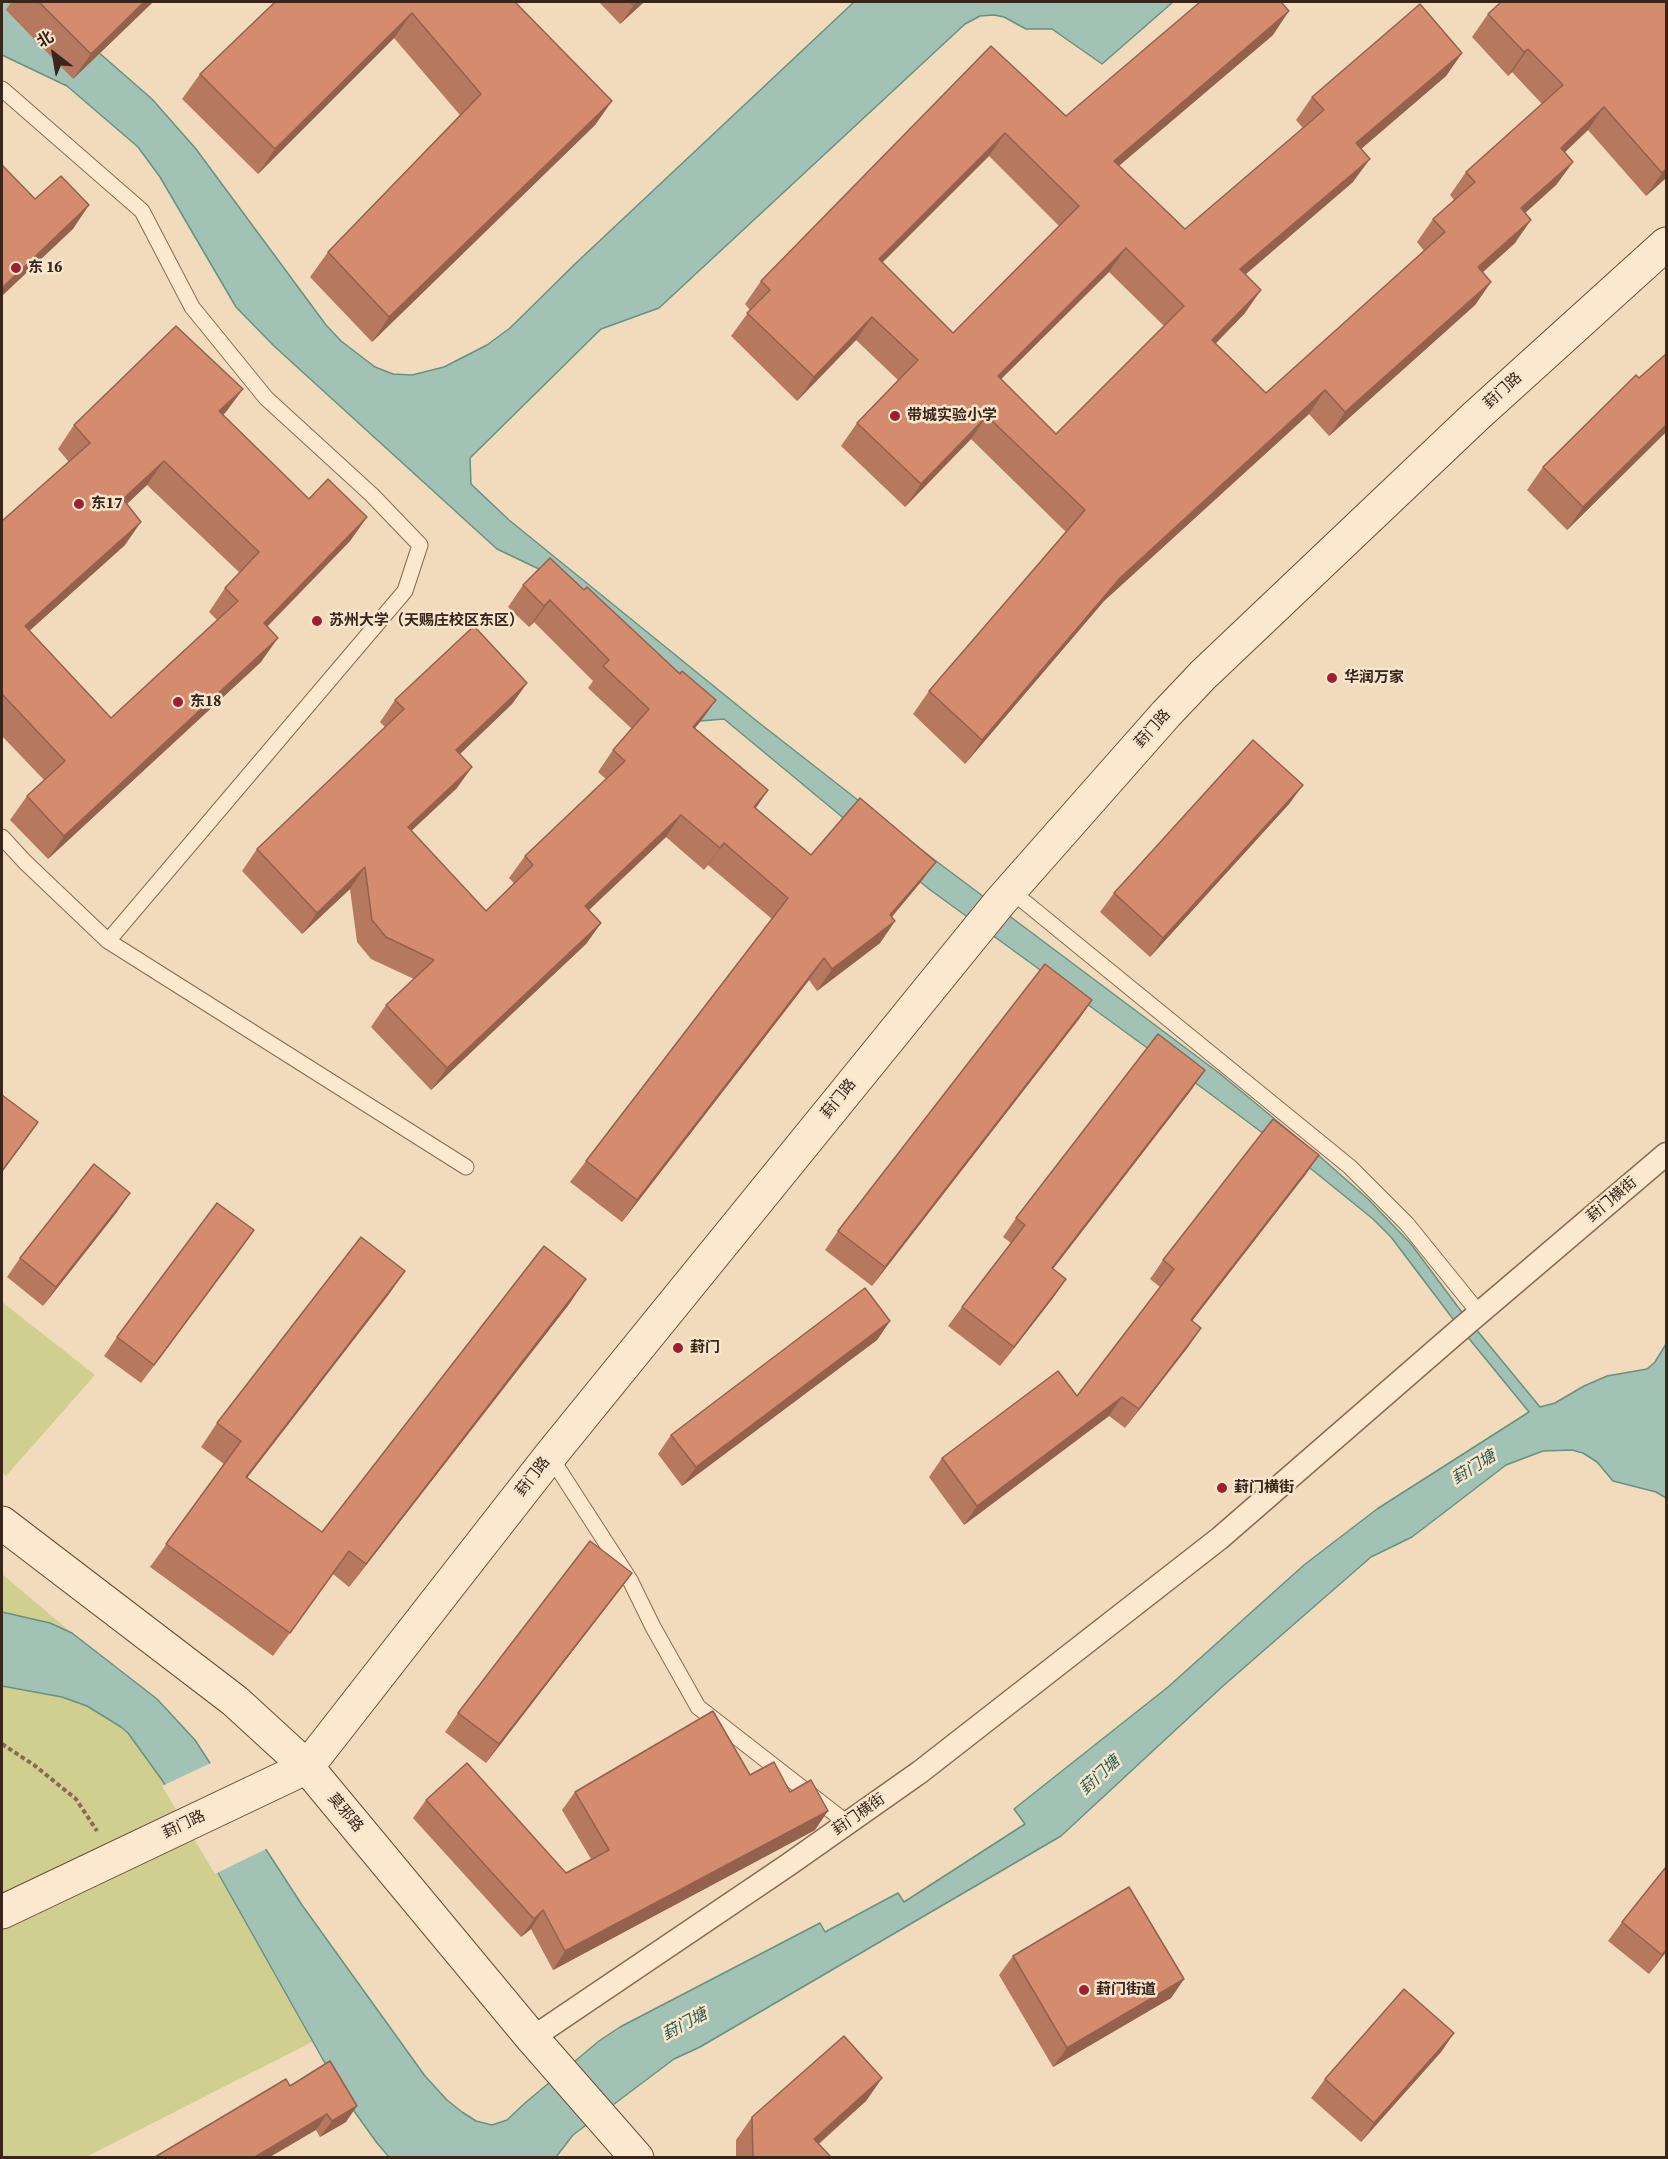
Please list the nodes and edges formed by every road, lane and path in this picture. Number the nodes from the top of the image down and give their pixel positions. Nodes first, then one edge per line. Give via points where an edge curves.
1 (2, 89) edge
2 (1666, 244) edge
3 (2, 837) edge
4 (1005, 896) junction
5 (108, 941) junction
6 (1666, 1154) edge
7 (466, 1167) dead end
8 (1477, 1315) junction
9 (550, 1456) junction
10 (2, 1522) edge
11 (2, 1744) edge
12 (307, 1767) junction
13 (847, 1823) junction
14 (114, 1858) junction
15 (2, 1912) edge
16 (541, 2048) junction
17 (630, 2150) edge

1 - 5 lane via 142,211 192,307 266,398 372,495 420,545 405,591
2 - 4 main road, 葑门路 via 1476,416 1203,675
3 - 5 lane
4 - 8 lane via 1350,1167 1407,1224
4 - 9 main road, 葑门路
5 - 7 lane
6 - 8 street, 葑门横街
8 - 13 street, 葑门横街 via 1220,1538 920,1772
9 - 12 main road, 葑门路
9 - 13 lane via 630,1580 698,1707
10 - 12 main road, 莫邪路 via 235,1701
11 - 14 path via 76,1799
12 - 14 main road, 葑门路
12 - 16 main road, 莫邪路
13 - 16 street, 葑门横街
14 - 15 main road, 葑门路
16 - 17 main road, 莫邪路

